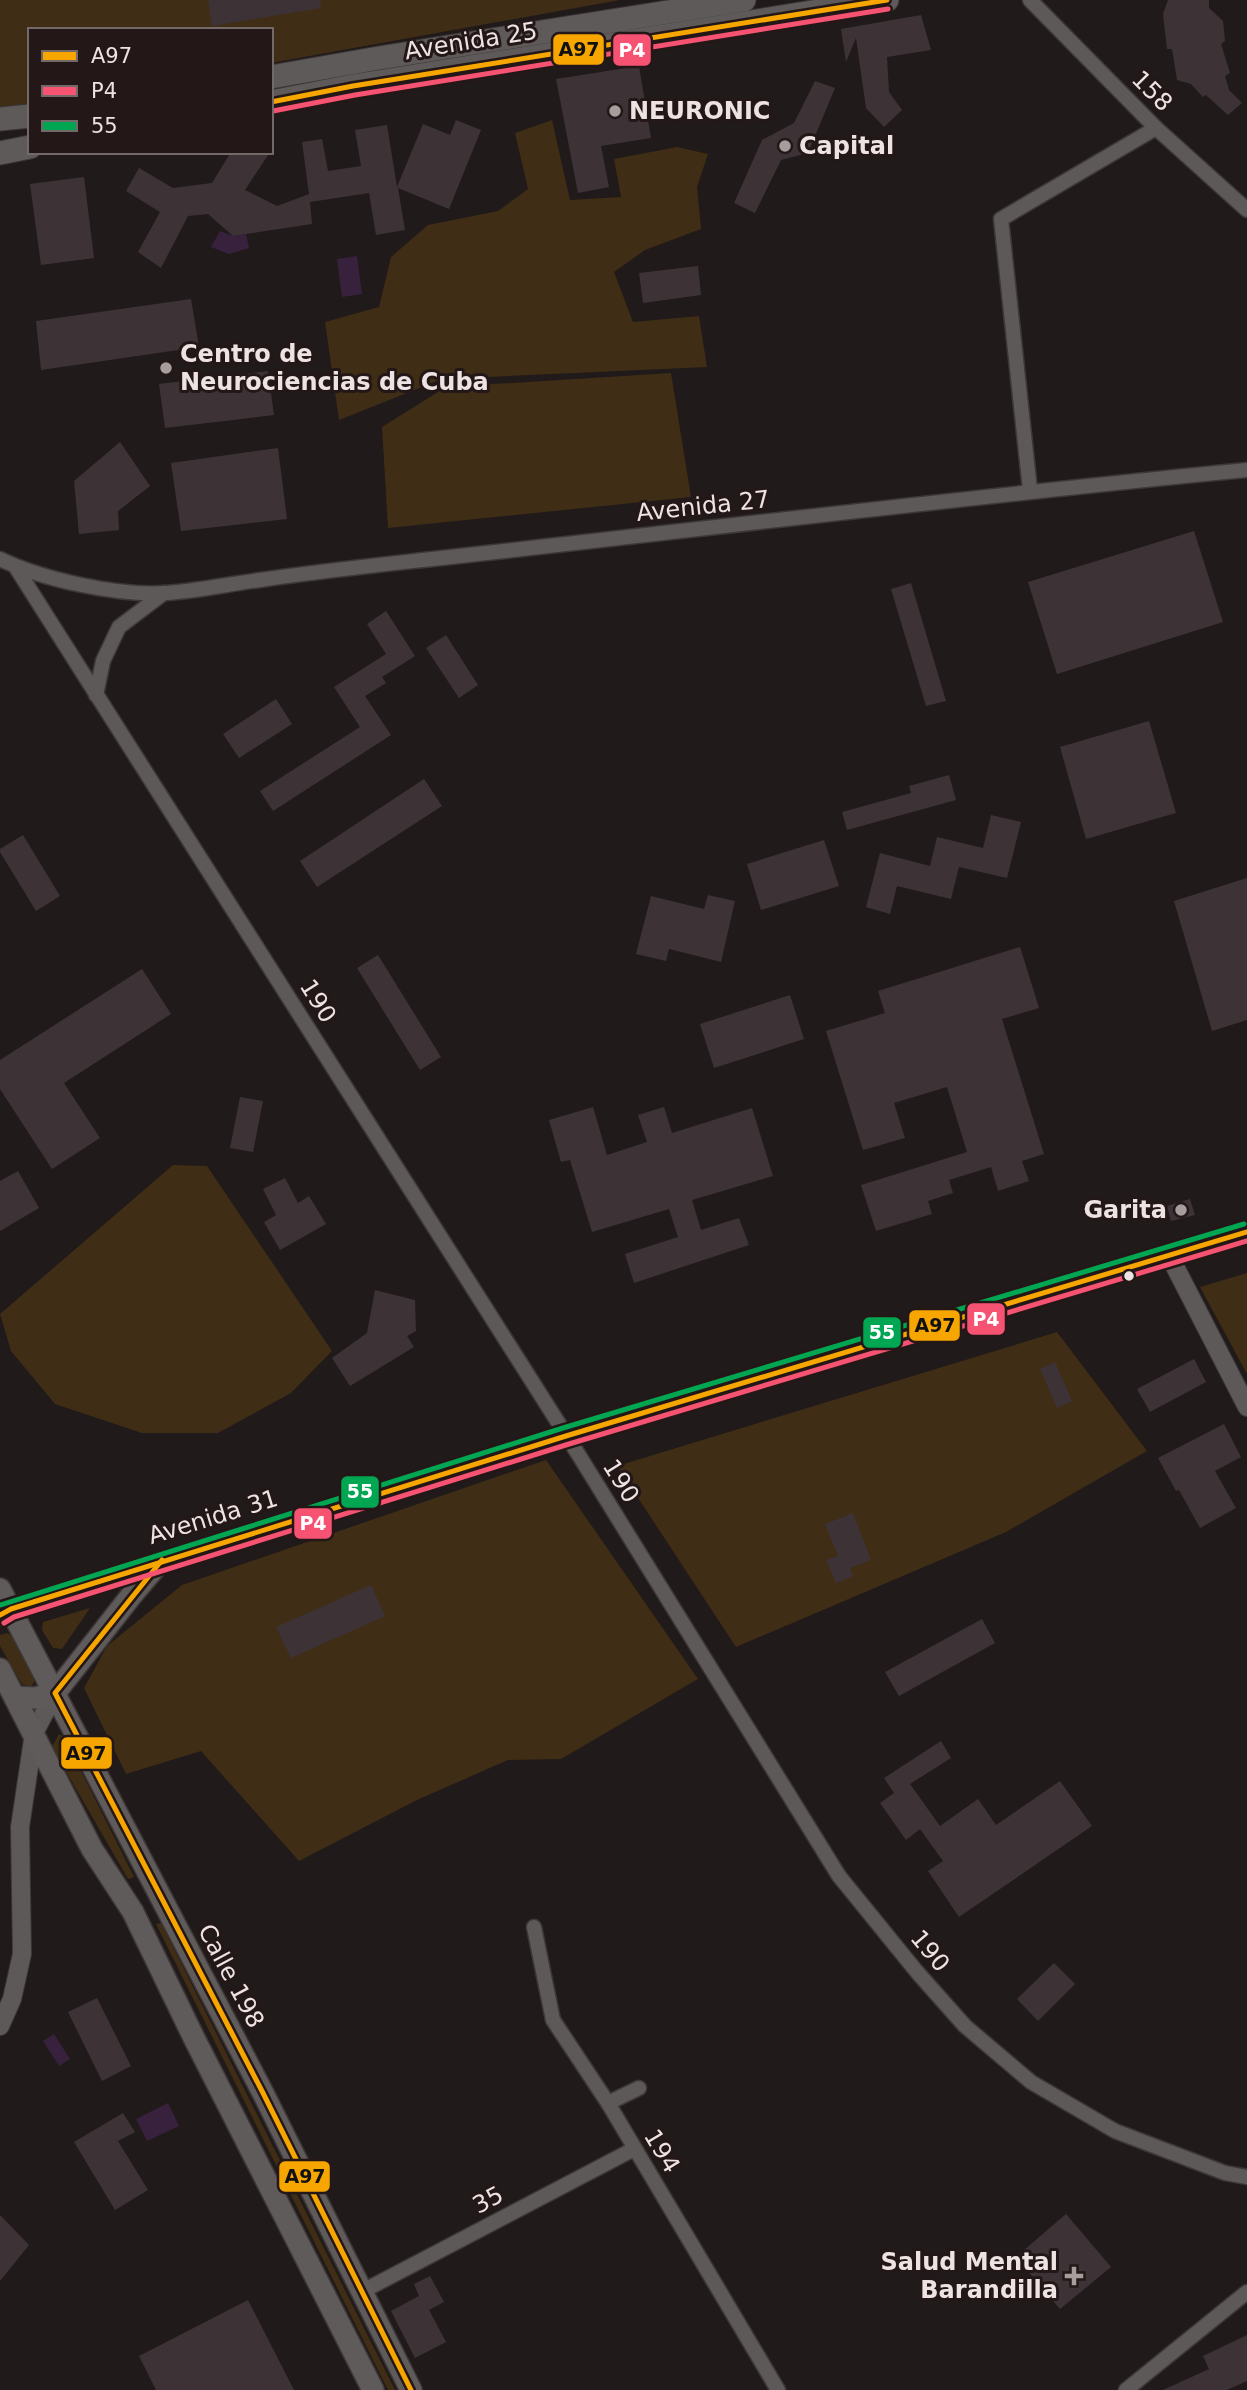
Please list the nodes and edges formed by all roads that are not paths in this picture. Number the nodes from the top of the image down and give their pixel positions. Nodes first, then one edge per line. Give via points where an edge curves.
1 (744, 0) edge
2 (887, 0) edge
3 (1030, 0) edge
4 (662, 7) edge
5 (273, 77) edge
6 (273, 102) edge
7 (28, 116) edge
8 (1, 119) edge
9 (1156, 128) junction
10 (28, 147) edge
11 (0, 153) edge
12 (1247, 209) edge
13 (1247, 470) edge
14 (1030, 490) junction
15 (0, 559) edge
16 (15, 566) junction
17 (164, 593) junction
18 (96, 695) junction
19 (1247, 1232) edge
20 (1169, 1255) junction
21 (1247, 1408) edge
22 (566, 1436) junction
23 (162, 1560) junction
24 (0, 1589) edge
25 (6, 1612) edge
26 (0, 1669) edge
27 (55, 1693) junction
28 (15, 1697) junction
29 (34, 1732) junction
30 (161, 1900) junction
31 (134, 1912) junction
32 (534, 1927) dead end
33 (0, 2026) edge
34 (639, 2088) dead end
35 (608, 2103) junction
36 (634, 2149) junction
37 (1247, 2177) edge
38 (363, 2291) junction
39 (1247, 2292) edge
40 (373, 2390) edge
41 (411, 2390) edge
42 (778, 2390) edge
43 (1126, 2390) edge

1 - 4 main road, Avenida 25
2 - 6 main road, Avenida 25
3 - 9 street, 158
4 - 5 main road, Avenida 25
7 - 8 main road
9 - 12 street, 158
9 - 14 street via 1001,219
10 - 11 main road
13 - 14 street, Avenida 27
14 - 17 street, Avenida 27
15 - 16 street, Avenida 27
16 - 17 street, Avenida 27 via 95,588
16 - 18 street, 190
17 - 18 street, Avenida 27 via 119,627 103,661
18 - 22 street, 190
19 - 20 main road, Avenida 31
20 - 21 street
20 - 22 main road, Avenida 31
22 - 23 main road, Avenida 31
22 - 37 street, 190 via 839,1876 965,2026 1031,2082 1115,2131
23 - 25 main road, Avenida 31
23 - 27 main road
24 - 25 main road, Calle 198
25 - 27 main road, Calle 198
26 - 28 main road
27 - 28 main road
27 - 29 street
27 - 30 main road, Calle 198
28 - 29 main road
29 - 31 main road via 92,1849
29 - 33 street via 20,1828 22,1954 12,1999
30 - 31 main road
30 - 38 main road, Calle 198
31 - 40 main road
32 - 35 street, 194 via 553,2020
34 - 35 street
35 - 36 street, 194
36 - 38 street, 35
36 - 42 street, 194
38 - 41 main road, Calle 198
39 - 43 street

